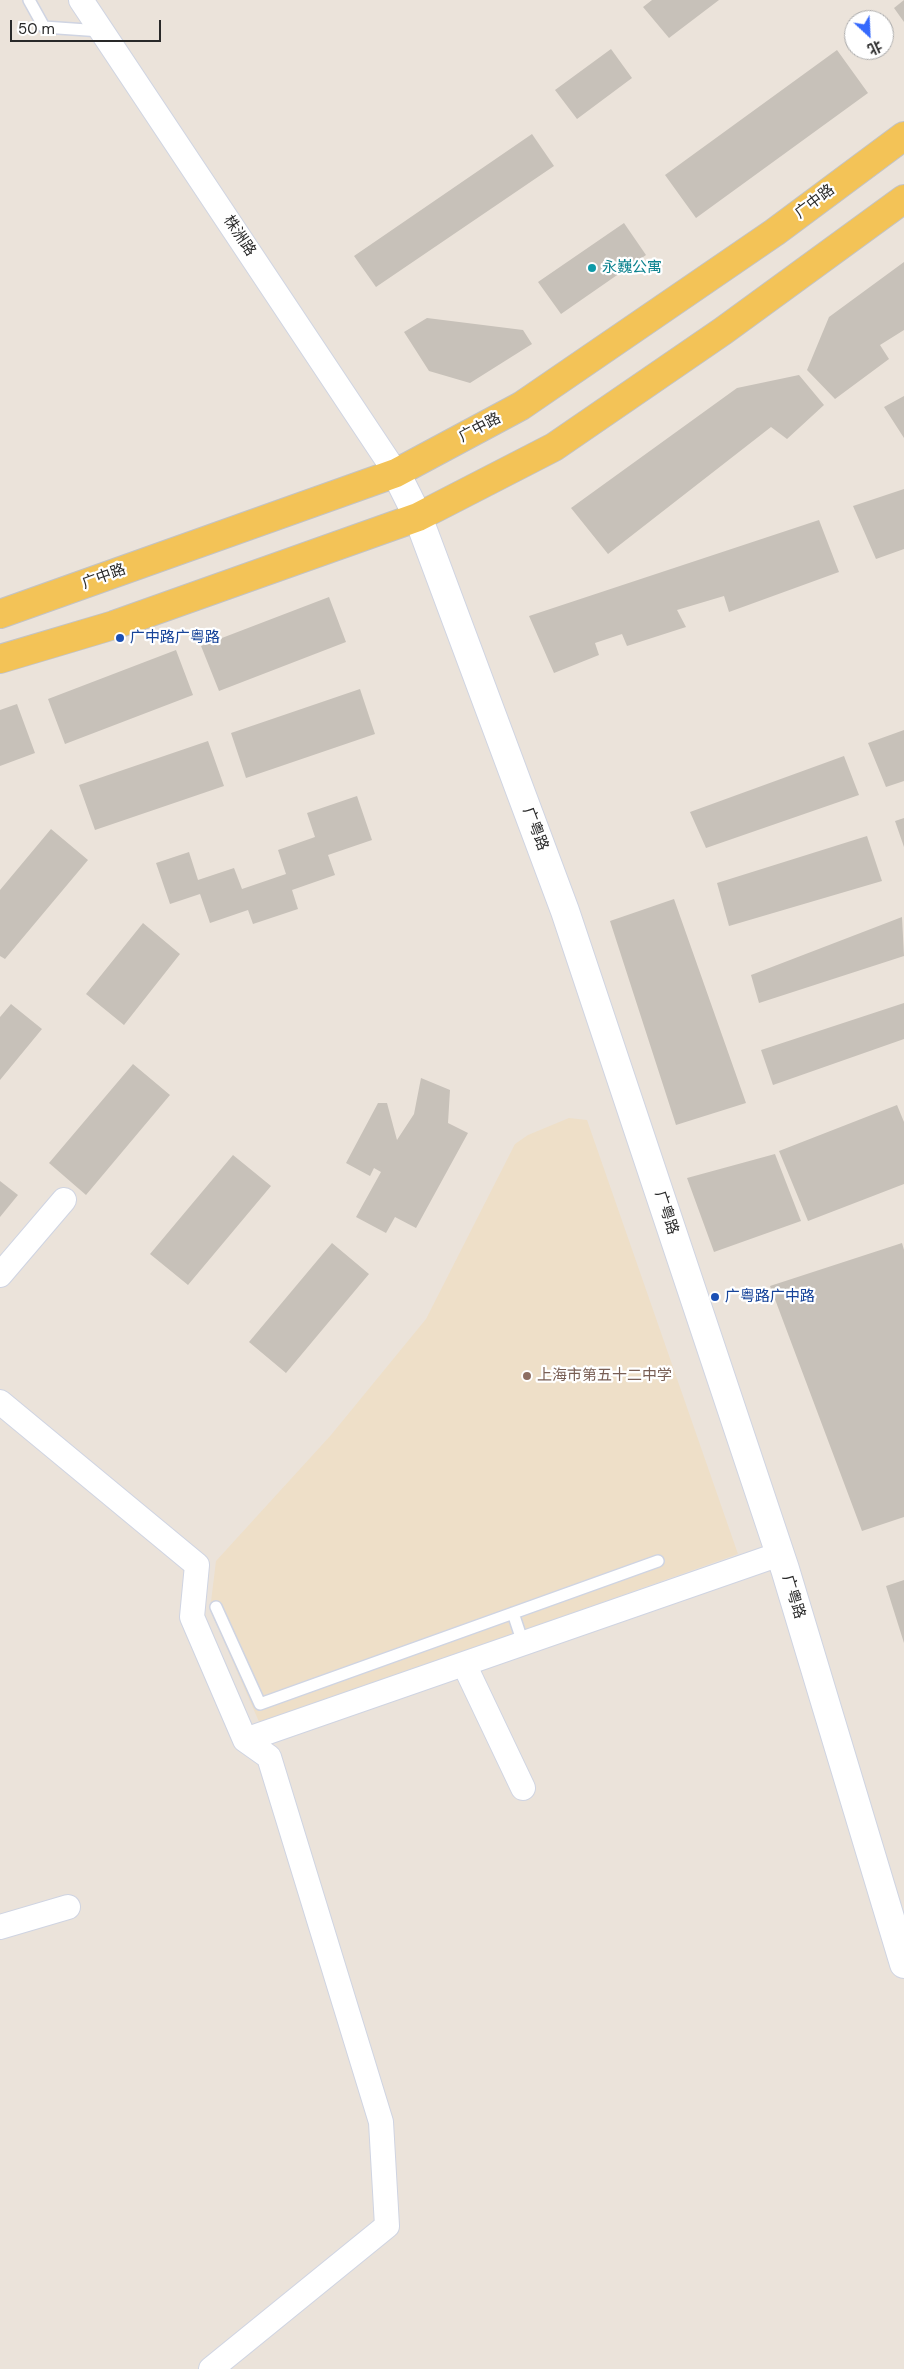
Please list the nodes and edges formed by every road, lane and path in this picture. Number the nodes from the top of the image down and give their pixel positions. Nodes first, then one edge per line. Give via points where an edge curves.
1 (29, 0) edge
2 (81, 0) edge
3 (102, 31) junction
4 (904, 136) edge
5 (904, 199) edge
6 (396, 473) junction
7 (418, 517) junction
8 (0, 614) edge
9 (0, 659) edge
10 (64, 1200) dead end
11 (0, 1275) edge
12 (0, 1402) edge
13 (780, 1554) junction
14 (658, 1561) dead end
15 (216, 1608) dead end
16 (512, 1612) junction
17 (523, 1643) junction
18 (464, 1664) junction
19 (245, 1740) junction
20 (523, 1788) dead end
21 (68, 1907) dead end
22 (0, 1927) edge
23 (904, 1964) edge
24 (211, 2369) edge

1 - 3 lane via 44,27
2 - 3 street, 株洲路
3 - 6 street, 株洲路
4 - 6 main road, 广中路 via 775,232 521,406
5 - 7 main road via 723,331 554,447
6 - 7 main road, 广粤路
6 - 8 main road, 广中路
7 - 9 main road via 114,625
7 - 13 main road, 广粤路 via 565,911
10 - 11 street
12 - 19 street via 197,1565 192,1616
13 - 17 street
13 - 23 main road, 广粤路
14 - 16 lane
15 - 16 lane via 260,1704
16 - 17 lane
17 - 18 street
18 - 19 street
18 - 20 street
19 - 24 street via 269,1757 381,2122 387,2226
21 - 22 street

